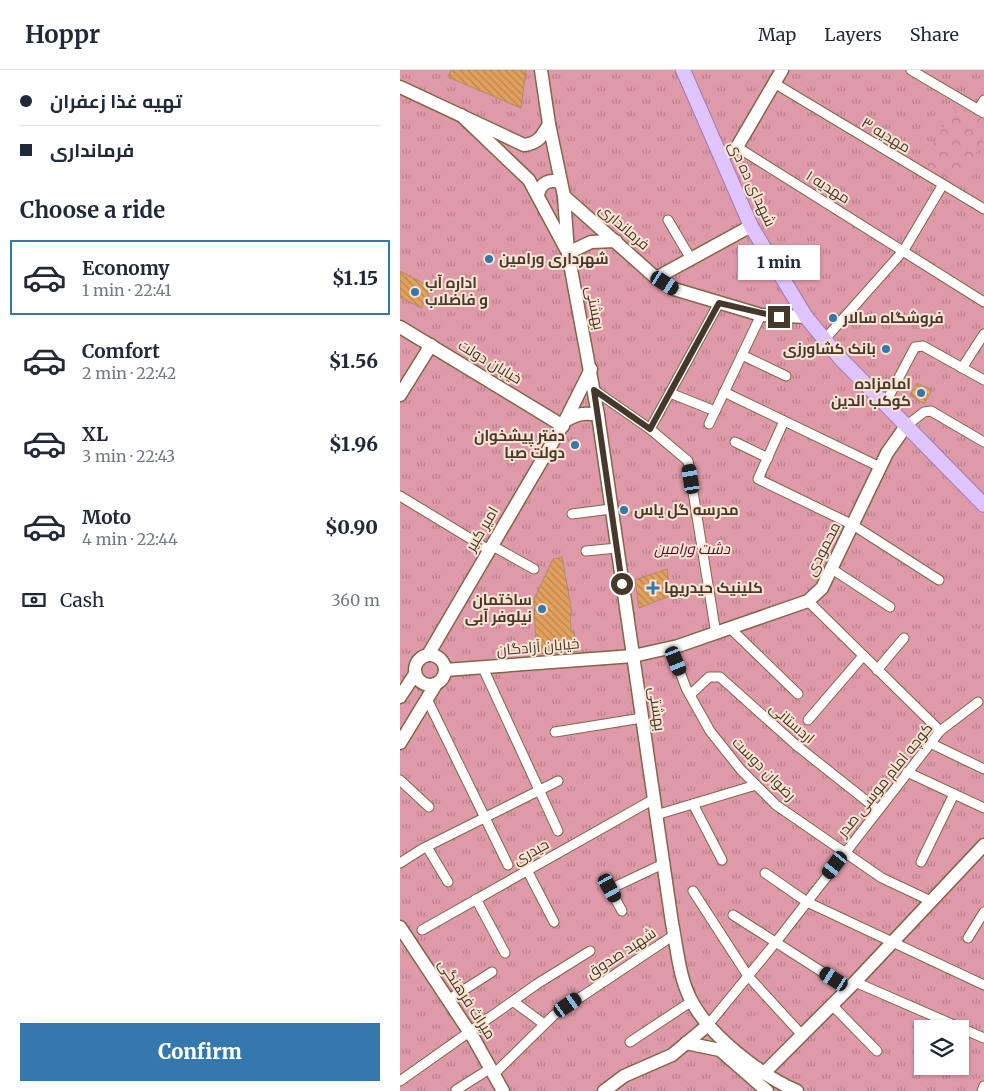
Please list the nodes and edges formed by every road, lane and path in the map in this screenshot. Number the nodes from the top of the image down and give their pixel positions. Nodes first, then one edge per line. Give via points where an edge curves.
1 (541, 70) edge
2 (683, 70) edge
3 (782, 70) edge
4 (910, 70) edge
5 (774, 83) junction
6 (400, 87) edge
7 (984, 100) edge
8 (981, 112) edge
9 (461, 115) junction
10 (549, 124) junction
11 (737, 147) junction
12 (721, 157) junction
13 (561, 183) junction
14 (942, 186) junction
15 (538, 195) junction
16 (564, 196) junction
17 (984, 209) edge
18 (668, 220) dead end
19 (751, 226) junction
20 (616, 240) junction
21 (904, 250) junction
22 (568, 253) junction
23 (691, 259) junction
24 (656, 278) junction
25 (984, 302) edge
26 (719, 303) junction
27 (761, 315) junction
28 (806, 317) junction
29 (400, 327) edge
30 (984, 334) edge
31 (825, 339) junction
32 (431, 345) junction
33 (742, 355) junction
34 (962, 368) junction
35 (590, 369) junction
36 (786, 376) dead end
37 (984, 380) edge
38 (594, 390) junction
39 (724, 392) junction
40 (670, 393) junction
41 (400, 395) edge
42 (885, 404) junction
43 (715, 411) junction
44 (598, 415) junction
45 (784, 421) junction
46 (564, 423) junction
47 (709, 424) dead end
48 (906, 426) junction
49 (650, 429) junction
50 (735, 442) dead end
51 (984, 442) edge
52 (768, 458) junction
53 (880, 467) junction
54 (400, 496) edge
55 (984, 504) edge
56 (611, 509) junction
57 (572, 514) dead end
58 (853, 525) junction
59 (490, 547) junction
60 (617, 548) junction
61 (586, 551) dead end
62 (534, 569) dead end
63 (832, 569) junction
64 (939, 580) dead end
65 (808, 601) junction
66 (890, 607) dead end
67 (731, 629) junction
68 (716, 634) junction
69 (904, 638) dead end
70 (670, 648) junction
71 (428, 655) junction
72 (633, 656) junction
73 (863, 656) junction
74 (482, 668) junction
75 (445, 670) junction
76 (877, 670) junction
77 (415, 674) junction
78 (436, 684) junction
79 (798, 694) dead end
80 (401, 695) edge
81 (690, 695) junction
82 (427, 699) junction
83 (978, 702) edge
84 (642, 718) junction
85 (808, 720) dead end
86 (940, 731) junction
87 (555, 732) dead end
88 (930, 743) junction
89 (400, 744) edge
90 (984, 769) edge
91 (907, 772) junction
92 (400, 780) edge
93 (558, 781) dead end
94 (756, 785) junction
95 (539, 791) junction
96 (954, 794) junction
97 (654, 799) junction
98 (693, 804) junction
99 (429, 808) dead end
100 (984, 808) edge
101 (878, 810) junction
102 (656, 815) junction
103 (485, 818) junction
104 (558, 831) dead end
105 (984, 845) edge
106 (427, 847) junction
107 (844, 852) junction
108 (722, 860) dead end
109 (921, 862) dead end
110 (400, 863) edge
111 (663, 864) junction
112 (508, 865) dead end
113 (528, 870) junction
114 (765, 873) dead end
115 (448, 882) dead end
116 (693, 892) dead end
117 (476, 899) junction
118 (931, 901) junction
119 (807, 902) junction
120 (622, 911) dead end
121 (734, 916) dead end
122 (983, 916) edge
123 (554, 922) dead end
124 (400, 927) edge
125 (422, 930) dead end
126 (674, 934) junction
127 (968, 938) dead end
128 (776, 942) junction
129 (891, 944) junction
130 (590, 951) dead end
131 (505, 953) dead end
132 (492, 972) dead end
133 (748, 976) junction
134 (852, 985) junction
135 (984, 985) edge
136 (448, 1000) junction
137 (692, 1001) junction
138 (514, 1002) junction
139 (832, 1005) junction
140 (544, 1024) junction
141 (708, 1024) junction
142 (470, 1033) junction
143 (802, 1035) junction
144 (984, 1038) edge
145 (630, 1042) dead end
146 (686, 1043) junction
147 (877, 1051) dead end
148 (492, 1071) junction
149 (764, 1073) junction
150 (400, 1081) edge
151 (984, 1086) edge
152 (456, 1090) edge
153 (500, 1090) edge
154 (604, 1091) edge
155 (767, 1091) edge
156 (797, 1091) edge
157 (982, 1091) edge

1 - 10 main road
2 - 12 main road, شهدای ده دی
3 - 5 main road
4 - 8 street
5 - 11 main road
5 - 14 street, مهدیه ۳
6 - 9 main road
7 - 8 street
9 - 10 main road via 524,145 534,144
9 - 15 main road via 529,180
10 - 13 main road
11 - 12 main road
11 - 21 street, مهدیه ۱
12 - 19 main road, شهدای ده دی
13 - 15 main road via 546,182
13 - 16 main road
14 - 17 street, مهدیه ۳
14 - 21 street
15 - 22 main road
16 - 20 main road, فرمانداری
16 - 22 main road
18 - 23 street
19 - 23 main road
19 - 28 main road, شهدای ده دی
20 - 22 main road via 590,242
20 - 24 main road, فرمانداری
21 - 25 street, مهدیه ۱
21 - 31 street
22 - 35 main road, بهشتی
23 - 24 main road
24 - 26 main road, فرمانداری via 674,289
26 - 27 main road, فرمانداری
26 - 40 street
27 - 28 main road, فرمانداری
27 - 33 street
28 - 31 main road, شهدای ده دی
29 - 32 main road, خیابان دولت
30 - 34 street
31 - 42 main road, شهدای ده دی
32 - 41 main road
32 - 46 main road, خیابان دولت
33 - 36 street
33 - 39 street
34 - 37 street
34 - 42 street via 923,346 915,347
35 - 38 main road, بهشتی
35 - 46 main road, امیر کبیر
38 - 44 main road, بهشتی
38 - 49 street
39 - 43 street
39 - 45 street
40 - 43 street
40 - 49 street
42 - 48 main road, شهدای ده دی
43 - 47 street
44 - 46 main road via 581,414
44 - 56 main road, بهشتی
45 - 52 street
45 - 53 street
46 - 59 main road, امیر کبیر
48 - 51 street via 924,412 931,411
48 - 53 main road, محمودی
48 - 55 main road, شهدای ده دی
49 - 68 street via 688,461
50 - 52 street
52 - 58 street via 758,479
53 - 58 main road, محمودی
54 - 59 street
56 - 57 street
56 - 60 main road, بهشتی
58 - 63 main road, محمودی
58 - 64 street
59 - 62 street
59 - 71 main road, امیر کبیر
60 - 61 street
60 - 72 main road, بهشتی
63 - 65 main road, محمودی via 822,588
63 - 66 street
65 - 67 main road, محمودی
65 - 73 street
67 - 68 main road, محمودی
67 - 79 street
68 - 70 main road, محمودی
69 - 76 street
70 - 72 main road, محمودی
70 - 81 street, رضوان دوست
71 - 75 main road via 438,657
71 - 77 main road via 416,663
72 - 74 main road, خیابان آزادگان
72 - 84 main road, بهشتی
73 - 76 street
73 - 85 street
74 - 75 main road, خیابان آزادگان
74 - 95 street
75 - 78 main road
76 - 86 street
77 - 78 main road via 421,682
77 - 80 main road
78 - 82 main road
81 - 94 street, رضوان دوست via 710,731
81 - 101 street, اردستانی via 709,678 720,677 796,746
82 - 89 main road
82 - 103 street
83 - 86 street, کوچه امام موسی صدر
84 - 87 street
84 - 97 main road, بهشتی
86 - 88 street, کوچه امام موسی صدر
88 - 90 street
88 - 91 street, کوچه امام موسی صدر
91 - 96 street
91 - 101 street, کوچه امام موسی صدر
92 - 99 street
93 - 95 street
94 - 98 street
94 - 107 street, رضوان دوست via 776,804
95 - 103 street
95 - 104 street
96 - 100 street
96 - 109 street
97 - 102 main road, بهشتی
97 - 113 street, حیدری
98 - 102 street
98 - 108 street
101 - 107 street, کوچه امام موسی صدر
102 - 111 main road, بهشتی
103 - 106 street
103 - 112 street
105 - 118 main road
106 - 110 street
106 - 115 street
107 - 118 street, رضوان دوست via 882,878
107 - 119 street, کوچه امام موسی صدر
111 - 120 street via 610,888
111 - 126 main road, بهشتی
113 - 117 street, حیدری
113 - 123 street
114 - 119 street
116 - 133 street
117 - 125 street, حیدری
117 - 131 street
118 - 129 main road
119 - 128 street, کوچه امام موسی صدر
119 - 129 street
121 - 128 street
122 - 127 street
124 - 136 main road, میراث فرهنگی
126 - 137 main road, بهشتی via 683,978
126 - 140 street, شهید صدوق via 595,985
128 - 133 street, کوچه امام موسی صدر
128 - 134 street
129 - 134 main road
129 - 135 street
130 - 138 street
132 - 136 street
133 - 141 street, کوچه امام موسی صدر
133 - 143 street
134 - 139 main road
134 - 144 street
136 - 142 main road, میراث فرهنگی
137 - 141 main road, بهشتی
137 - 145 street
138 - 140 street
138 - 142 street
139 - 143 main road
139 - 147 street
140 - 148 street, شهید صدوق
141 - 146 main road
141 - 149 main road, بهشتی
142 - 148 main road, میراث فرهنگی
142 - 150 street
143 - 149 main road
146 - 154 main road via 672,1056 624,1076
146 - 155 main road via 720,1050
148 - 152 street, شهید صدوق
148 - 153 main road, میراث فرهنگی
149 - 156 main road, بهشتی
151 - 157 street

